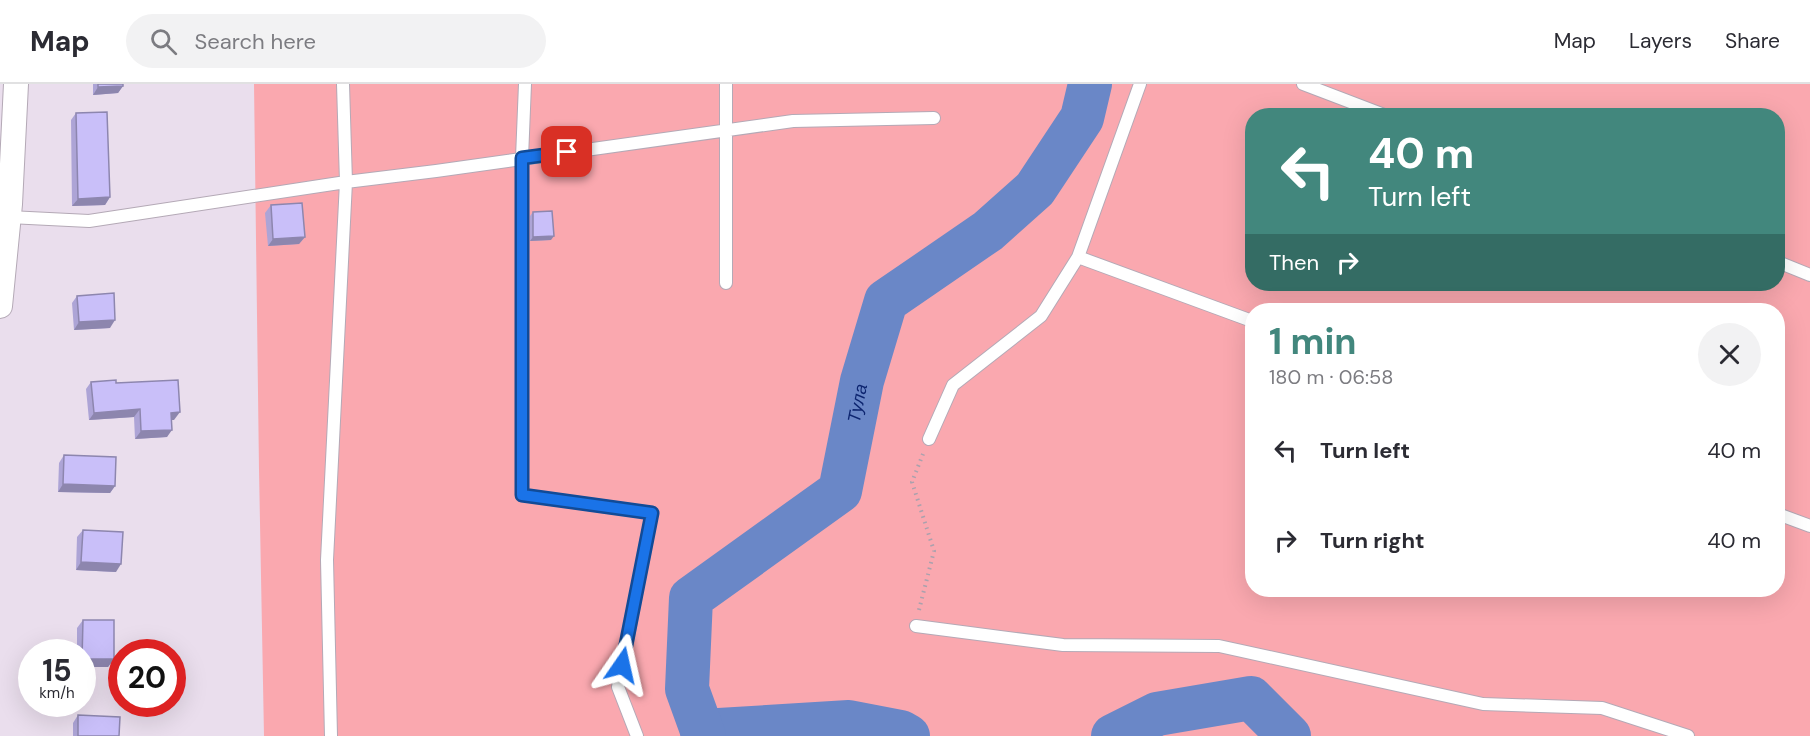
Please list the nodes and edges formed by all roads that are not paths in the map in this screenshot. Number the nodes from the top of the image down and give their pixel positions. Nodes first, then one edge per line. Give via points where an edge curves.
1 (16, 84) edge
2 (343, 84) edge
3 (525, 84) edge
4 (726, 84) edge
5 (1140, 84) edge
6 (1303, 84) edge
7 (1366, 108) edge
8 (934, 118) dead end
9 (726, 130) junction
10 (522, 158) junction
11 (346, 182) junction
12 (6, 207) edge
13 (1078, 257) junction
14 (1785, 265) edge
15 (1810, 275) edge
16 (726, 284) dead end
17 (0, 306) edge
18 (1245, 318) edge
19 (929, 440) road end
20 (1785, 517) edge
21 (1810, 526) edge
22 (916, 626) road end
23 (331, 736) edge
24 (637, 736) edge
25 (1688, 736) edge

1 - 12 street
2 - 11 lane
3 - 10 lane
4 - 9 lane
5 - 13 lane
6 - 7 lane
8 - 9 lane via 793,121
9 - 10 lane
9 - 16 lane
10 - 11 lane
10 - 24 lane via 522,495 652,513 618,687
11 - 12 lane via 89,221
11 - 23 lane via 327,560
12 - 17 street
13 - 18 lane
13 - 19 lane via 1041,316 953,385
14 - 15 lane
20 - 21 lane
22 - 25 lane via 1063,645 1219,646 1483,705 1602,708

